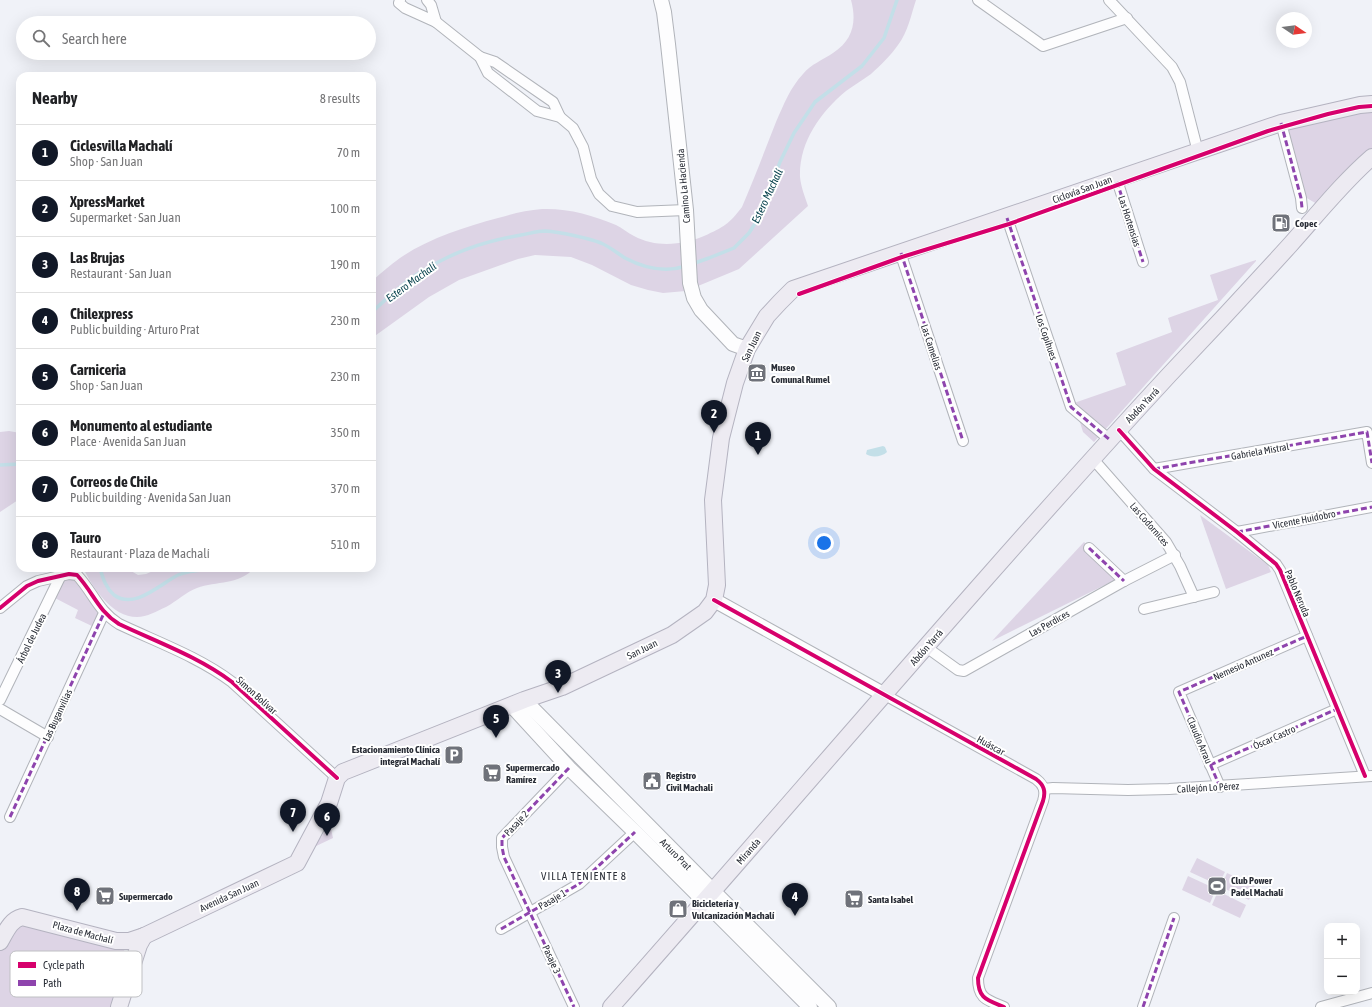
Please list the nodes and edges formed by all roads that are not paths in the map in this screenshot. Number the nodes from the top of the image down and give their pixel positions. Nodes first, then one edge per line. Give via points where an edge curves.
1 (400, 0) edge
2 (427, 0) edge
3 (661, 0) edge
4 (978, 0) edge
5 (1110, 0) edge
6 (1127, 18) junction
7 (436, 22) junction
8 (480, 57) junction
9 (1368, 105) edge
10 (560, 117) junction
11 (1281, 123) junction
12 (1198, 152) junction
13 (1372, 157) edge
14 (1117, 180) junction
15 (1302, 208) dead end
16 (686, 210) junction
17 (1007, 218) junction
18 (900, 252) junction
19 (1143, 262) dead end
20 (747, 349) junction
21 (1115, 435) junction
22 (963, 441) dead end
23 (1093, 459) junction
24 (1372, 463) edge
25 (1154, 469) junction
26 (1372, 507) edge
27 (1236, 532) junction
28 (1089, 548) dead end
29 (1175, 555) junction
30 (61, 575) junction
31 (1124, 581) junction
32 (1214, 592) dead end
33 (1194, 597) junction
34 (714, 600) junction
35 (0, 608) edge
36 (1144, 609) dead end
37 (104, 613) junction
38 (1308, 636) junction
39 (926, 648) junction
40 (1179, 692) joint
41 (885, 695) junction
42 (0, 700) edge
43 (517, 703) junction
44 (0, 709) edge
45 (1337, 710) junction
46 (48, 737) junction
47 (1210, 764) junction
48 (569, 768) junction
49 (1369, 776) edge
50 (337, 778) junction
51 (1220, 787) junction
52 (1044, 789) junction
53 (10, 817) dead end
54 (635, 832) junction
55 (708, 896) junction
56 (530, 912) junction
57 (1174, 918) dead end
58 (501, 929) dead end
59 (144, 936) junction
60 (0, 942) edge
61 (136, 951) edge
62 (1372, 993) edge
63 (122, 997) edge
64 (119, 1007) edge
65 (574, 1007) edge
66 (611, 1007) edge
67 (810, 1007) edge
68 (829, 1007) edge
69 (1004, 1007) edge
70 (1143, 1007) edge
71 (1321, 1007) edge

1 - 7 street via 399,3 405,8
2 - 7 street
3 - 16 main road, Camino La Hacienda
4 - 6 street via 1043,46
5 - 6 street
6 - 12 street via 1172,67 1180,82
7 - 8 street
8 - 10 street via 495,62 553,102
8 - 10 street via 488,73 536,111
9 - 11 main road, San Juan
10 - 16 street via 573,128 583,147 591,179 599,194 612,206 637,212
11 - 12 main road, San Juan
11 - 15 street
12 - 14 main road, San Juan
13 - 21 main road, Abdón Yarrá via 1346,182
14 - 17 main road, San Juan
14 - 19 street, Las Hortensias
16 - 20 main road, Camino La Hacienda via 687,250 694,298 701,310 733,344
17 - 18 main road, San Juan
17 - 21 street, Los Copihues via 1071,407
18 - 20 main road, San Juan via 793,289 767,316
18 - 22 street, Las Camelias
20 - 34 main road, San Juan via 721,438 713,500 717,580
21 - 23 main road, Abdón Yarrá
21 - 25 street, Pablo Neruda
23 - 29 street, Las Codornices
23 - 39 main road, Abdón Yarrá
24 - 25 street, Gabriela Mistral via 1367,432
25 - 27 street, Pablo Neruda
26 - 27 street, Vicente Huidobro
27 - 38 street, Pablo Neruda via 1276,564
28 - 31 street
29 - 31 street, Las Perdices
29 - 33 street, Las Codornices
30 - 35 street, Simon Bolívar via 27,586
30 - 37 street, Simon Bolívar via 77,575
30 - 42 street, Árbol de Judea
31 - 39 street, Las Perdices via 964,671 958,670
32 - 33 street
33 - 36 street
34 - 41 main road, Huáscar
34 - 43 main road, San Juan via 705,612 672,634 562,687
37 - 46 street, Las Buganvilias
37 - 50 street, Simon Bolívar via 119,624 219,672
38 - 40 street, Nemesio Antunez
38 - 45 street, Pablo Neruda
39 - 41 main road, Abdón Yarrá
40 - 47 street, Claudio Arrau
41 - 52 street, Huáscar via 1036,779
41 - 55 main road, Miranda
43 - 48 main road, Arturo Prat
43 - 50 main road, San Juan via 350,768
43 - 55 main road, Arturo Prat
44 - 46 street
45 - 47 street, Óscar Castro
45 - 49 street, Pablo Neruda
46 - 53 street, Las Buganvilias
47 - 51 street, Claudio Arrau
48 - 54 main road, Arturo Prat
48 - 56 street, Pasaje 2 via 502,838 504,857
49 - 51 street, Callejón Lo Pérez
50 - 59 main road, Avenida San Juan via 329,803 297,863
51 - 52 street, Callejón Lo Pérez via 1138,790
52 - 69 street via 1043,801 978,978 985,999
54 - 55 main road, Arturo Prat
54 - 56 street, Pasaje 1 via 579,884
55 - 66 main road, Miranda
55 - 67 main road, Arturo Prat
55 - 68 main road, Arturo Prat
56 - 58 street, Pasaje 1
56 - 65 street, Pasaje 3
57 - 70 street
59 - 60 main road, Plaza de Machalí via 129,941 116,941 22,917 12,922
59 - 61 main road
62 - 71 street
63 - 64 main road

